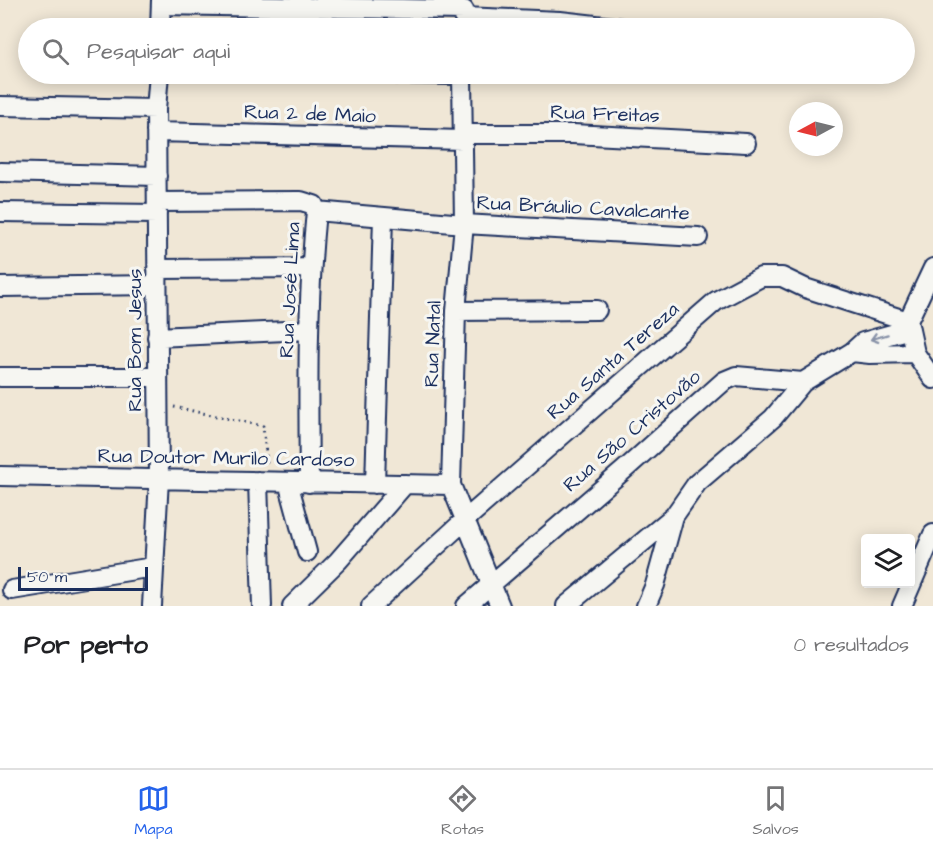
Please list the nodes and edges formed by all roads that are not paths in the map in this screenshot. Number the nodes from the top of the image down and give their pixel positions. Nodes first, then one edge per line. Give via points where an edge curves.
1 (161, 2) edge
2 (464, 14) edge
3 (160, 18) edge
4 (519, 18) edge
5 (158, 84) edge
6 (462, 84) edge
7 (0, 106) edge
8 (156, 109) junction
9 (156, 132) junction
10 (463, 137) junction
11 (746, 143) dead end
12 (0, 172) edge
13 (157, 176) junction
14 (157, 208) junction
15 (316, 211) junction
16 (0, 212) edge
17 (382, 217) junction
18 (464, 224) junction
19 (699, 237) dead end
20 (933, 267) edge
21 (310, 268) junction
22 (157, 277) junction
23 (0, 287) edge
24 (597, 310) dead end
25 (456, 311) junction
26 (909, 325) junction
27 (308, 330) junction
28 (158, 337) junction
29 (852, 352) junction
30 (915, 353) junction
31 (0, 377) edge
32 (158, 377) junction
33 (933, 379) edge
34 (803, 382) junction
35 (0, 476) edge
36 (159, 479) junction
37 (263, 481) junction
38 (288, 482) junction
39 (309, 483) junction
40 (375, 484) junction
41 (405, 484) junction
42 (451, 485) junction
43 (674, 516) junction
44 (466, 519) junction
45 (933, 534) edge
46 (307, 552) dead end
47 (928, 555) edge
48 (153, 567) junction
49 (491, 583) junction
50 (12, 590) dead end
51 (152, 606) edge
52 (262, 606) edge
53 (292, 606) edge
54 (371, 606) edge
55 (466, 606) edge
56 (501, 606) edge
57 (566, 606) edge
58 (646, 606) edge
59 (902, 606) edge

1 - 2 street
1 - 3 street
2 - 4 street
5 - 8 street, Rua Bom Jesus
6 - 10 street, Rua Natal
7 - 8 street
8 - 9 street, Rua Bom Jesus
9 - 10 street, Rua 2 de Maio
9 - 13 street, Rua Bom Jesus
10 - 11 street, Rua Freitas via 573,134
10 - 18 street, Rua Natal
12 - 13 street
13 - 14 street, Rua Bom Jesus
14 - 15 street, Rua José Lima via 209,201 301,201 314,205
14 - 16 street, Rua José Lima
14 - 22 street, Rua Bom Jesus
15 - 17 street, Rua Bráulio Cavalcante
15 - 21 street, Rua José Lima
17 - 18 street, Rua Bráulio Cavalcante
17 - 40 street
18 - 19 street, Rua Bráulio Cavalcante
18 - 25 street, Rua Natal
20 - 26 street
21 - 22 street
21 - 27 street, Rua José Lima
22 - 23 street
22 - 28 street, Rua Bom Jesus
24 - 25 street
25 - 42 street, Rua Natal
26 -> 29 street via 862,342
26 - 30 street
26 - 44 street, Rua Santa Tereza via 782,277 760,277 716,301
27 - 28 street
27 - 39 street, Rua José Lima
28 - 32 street, Rua Bom Jesus
29 - 30 street
29 - 34 street
30 - 33 street
31 - 32 street
32 - 36 street, Rua Bom Jesus
34 - 43 street via 773,418 697,483
34 - 49 street, Rua São Cristovão via 736,376 724,381
35 - 36 street, Rua Doutor Murilo Cardoso
36 - 37 street, Rua Doutor Murilo Cardoso
36 - 48 street, Rua Bom Jesus
37 - 38 street, Rua Doutor Murilo Cardoso
37 - 52 street
38 - 39 street, Rua Doutor Murilo Cardoso
38 - 46 street
39 - 40 street, Rua Doutor Murilo Cardoso
40 - 41 street, Rua Doutor Murilo Cardoso
41 - 42 street, Rua Doutor Murilo Cardoso
41 - 53 street via 338,561
42 - 44 street, Rua Natal
43 - 57 street
43 - 58 street
44 - 49 street, Rua Natal
44 - 54 street, Rua Santa Tereza
45 - 47 street
47 - 59 street
48 - 50 street
48 - 51 street, Rua Bom Jesus
49 - 55 street, Rua São Cristovão
49 - 56 street, Rua Natal

